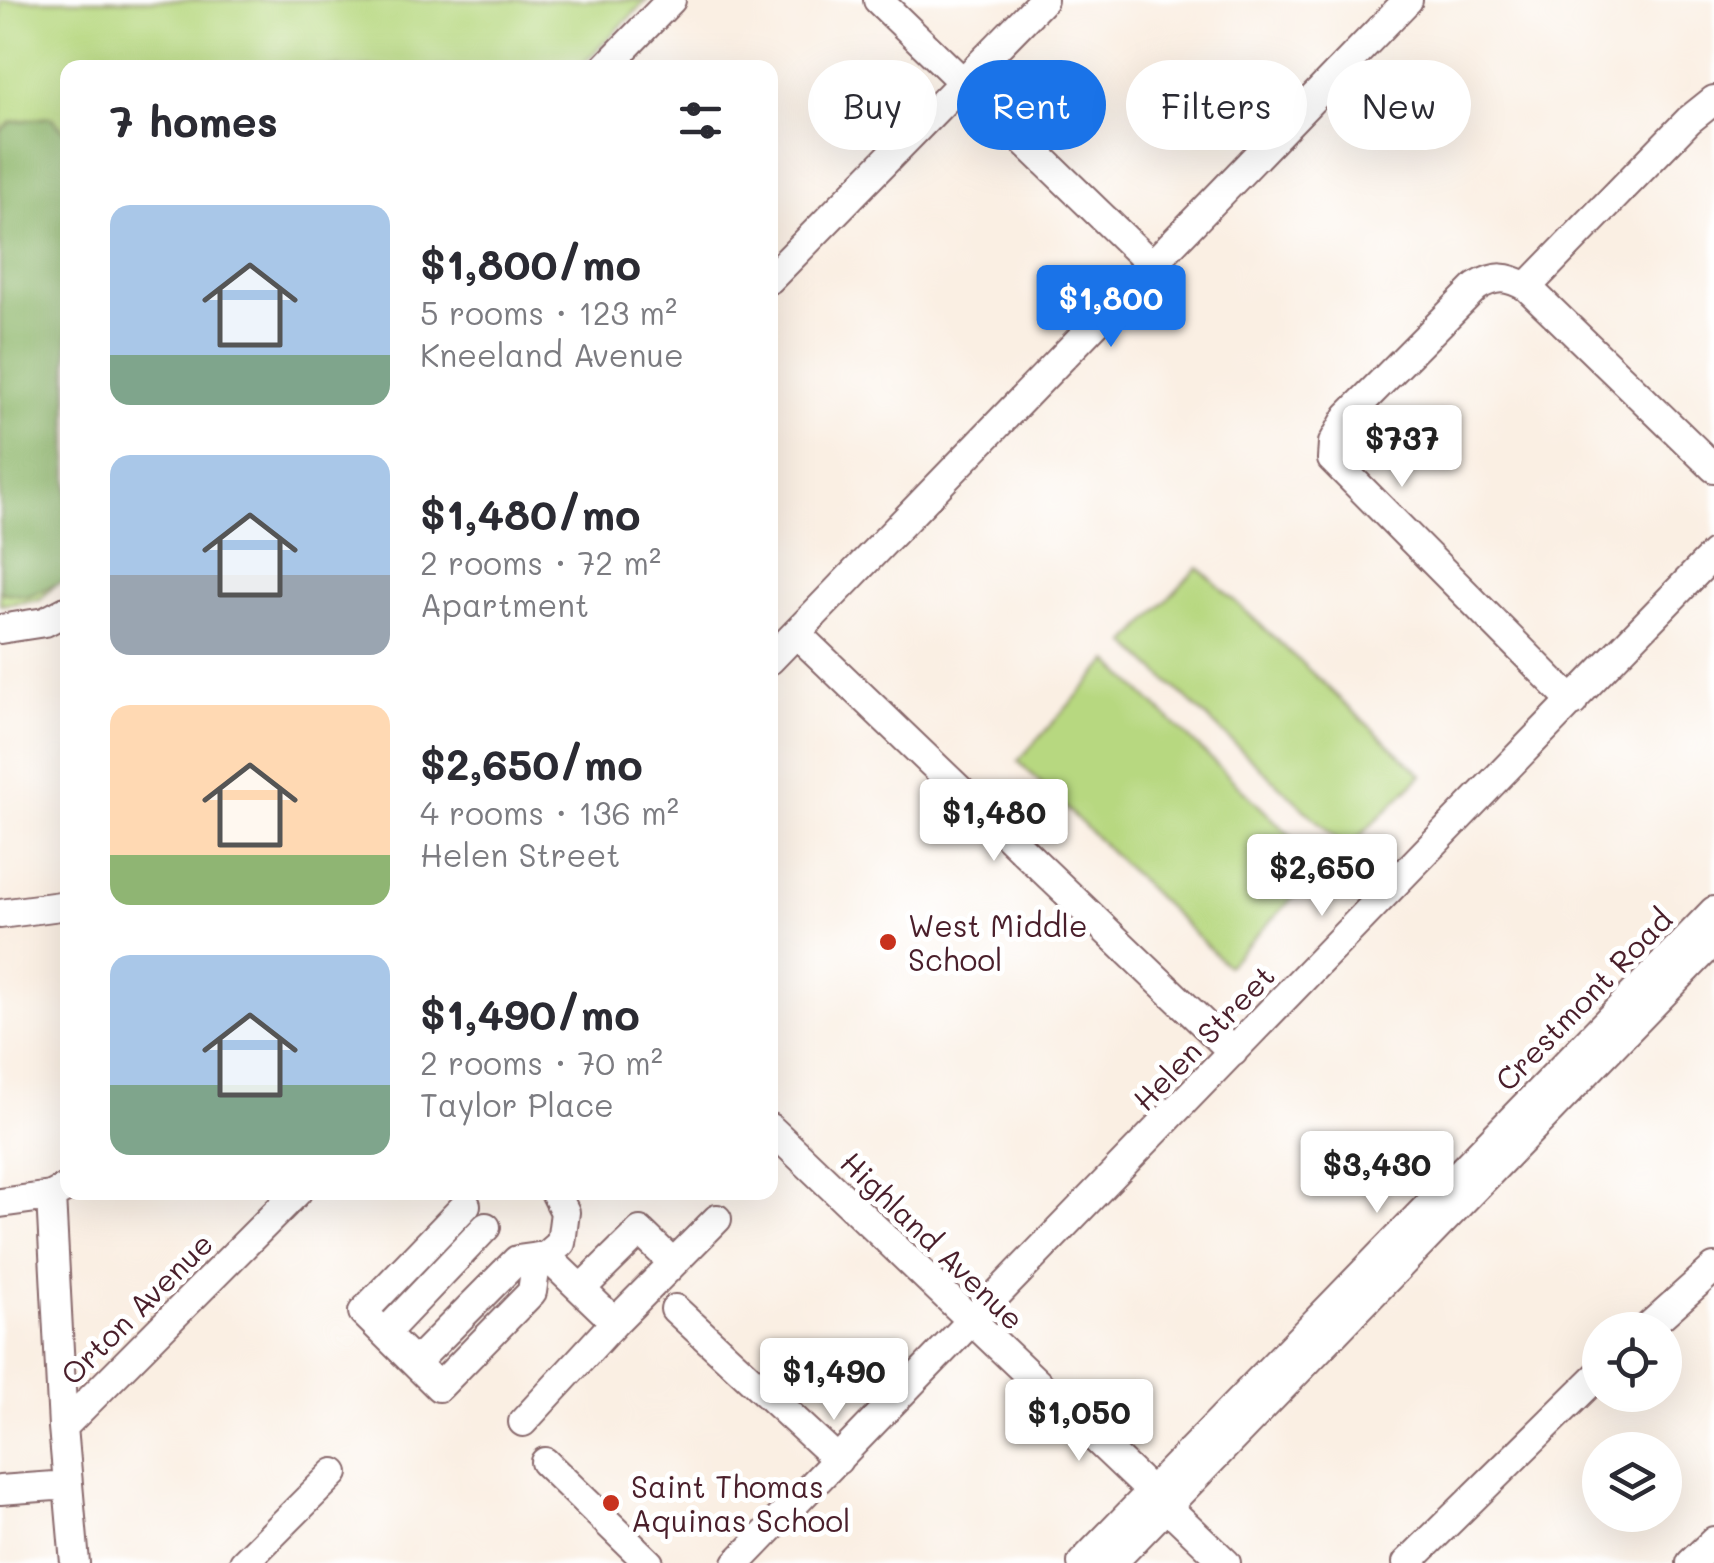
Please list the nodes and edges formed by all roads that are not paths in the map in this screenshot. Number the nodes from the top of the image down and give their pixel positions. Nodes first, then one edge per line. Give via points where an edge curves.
1 (671, 0) edge
2 (878, 0) edge
3 (1043, 0) edge
4 (1408, 0) edge
5 (613, 60) edge
6 (985, 60) edge
7 (957, 75) edge
8 (957, 89) edge
9 (1714, 100) edge
10 (1033, 150) edge
11 (1152, 266) junction
12 (778, 271) edge
13 (1527, 287) junction
14 (1714, 468) edge
15 (1714, 554) edge
16 (60, 614) edge
17 (0, 629) edge
18 (796, 633) junction
19 (778, 652) edge
20 (1573, 702) junction
21 (60, 906) edge
22 (1714, 910) edge
23 (0, 914) edge
24 (1714, 941) edge
25 (1233, 1052) junction
26 (1542, 1103) junction
27 (778, 1136) edge
28 (59, 1192) edge
29 (289, 1200) edge
30 (459, 1200) edge
31 (461, 1200) edge
32 (559, 1200) edge
33 (0, 1203) edge
34 (717, 1219) dead end
35 (486, 1227) junction
36 (534, 1258) junction
37 (673, 1263) junction
38 (1714, 1268) edge
39 (581, 1290) junction
40 (675, 1310) dead end
41 (1664, 1312) edge
42 (615, 1322) junction
43 (972, 1323) junction
44 (385, 1333) junction
45 (416, 1362) junction
46 (1582, 1390) edge
47 (524, 1422) dead end
48 (63, 1427) junction
49 (838, 1460) junction
50 (545, 1462) dead end
51 (334, 1473) dead end
52 (68, 1485) junction
53 (0, 1490) edge
54 (1159, 1499) junction
55 (1714, 1540) edge
56 (75, 1563) edge
57 (244, 1563) edge
58 (650, 1563) edge
59 (737, 1563) edge
60 (1082, 1563) edge
61 (1112, 1563) edge
62 (1226, 1563) edge
63 (1407, 1563) edge
64 (1691, 1563) edge

1 - 5 street
2 - 7 street
3 - 6 street
4 - 11 street
8 - 12 street
9 - 13 street
10 - 11 street
11 - 18 street
13 - 14 street
13 - 20 street via 1508,277 1476,286 1348,416 1330,450
15 - 20 street, Helen Street
16 - 17 street
18 - 19 street
18 - 25 street
20 - 25 street, Helen Street
21 - 23 street
22 - 26 street, Crestmont Road
24 - 26 street, Crestmont Road
25 - 43 street, Helen Street
26 - 54 street, Crestmont Road
27 - 43 street, Highland Avenue
28 - 33 street
28 - 48 street
29 - 48 street, Orton Avenue
30 - 44 street via 363,1312
31 - 35 street
32 - 36 street via 566,1212 561,1243
34 - 37 street
35 - 36 street
35 - 44 street
36 - 39 street
36 - 45 street
36 - 45 street via 532,1292 439,1387
37 - 39 street via 640,1230
37 - 42 street
38 - 41 street
39 - 42 street
40 - 49 street
42 - 47 street
43 - 49 street, Helen Street
43 - 54 street, Highland Avenue
44 - 45 street
46 - 63 street
48 - 52 street
49 - 59 street, Helen Street
50 - 58 street
51 - 57 street
52 - 53 street
52 - 56 street
54 - 60 street, Crestmont Road
54 - 61 street, Crestmont Road
54 - 62 street, Highland Avenue
55 - 64 street

